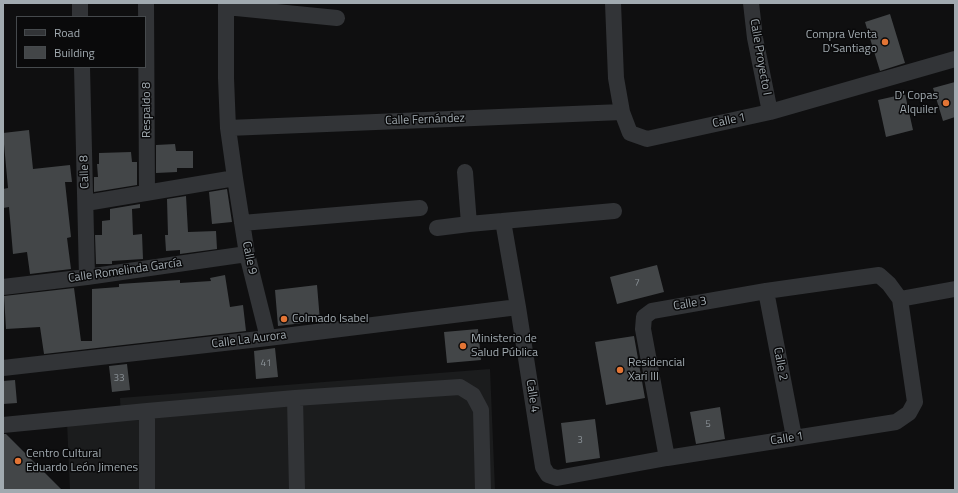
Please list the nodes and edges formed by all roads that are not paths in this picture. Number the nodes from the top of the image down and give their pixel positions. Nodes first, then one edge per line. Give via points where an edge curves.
1 (80, 3) edge
2 (146, 3) edge
3 (613, 3) edge
4 (751, 3) edge
5 (226, 5) edge
6 (80, 16) edge
7 (337, 18) dead end
8 (955, 59) edge
9 (82, 68) edge
10 (622, 112) junction
11 (770, 112) junction
12 (228, 128) junction
13 (465, 172) dead end
14 (235, 178) junction
15 (147, 193) junction
16 (86, 203) junction
17 (420, 208) dead end
18 (614, 211) dead end
19 (503, 222) junction
20 (242, 223) junction
21 (469, 224) junction
22 (437, 228) dead end
23 (248, 254) junction
24 (879, 275) joint
25 (87, 277) junction
26 (3, 287) edge
27 (955, 289) edge
28 (766, 291) junction
29 (900, 299) junction
30 (518, 306) junction
31 (268, 338) junction
32 (3, 368) edge
33 (295, 398) junction
34 (146, 411) junction
35 (3, 425) edge
36 (794, 437) junction
37 (667, 458) junction
38 (548, 475) joint
39 (147, 490) edge
40 (297, 490) edge
41 (483, 490) edge

1 - 6 street
2 - 15 street, Respaldo 8
3 - 10 street, Calle 1 via 616,78
4 - 11 street, Calle Proyecto I via 755,38
5 - 7 street
5 - 12 street
8 - 11 street, Calle 1
9 - 16 street, Calle 8
10 - 11 street, Calle 1 via 630,133 647,139
10 - 12 street, Calle Fernández
12 - 14 street, Calle 9
13 - 21 street
14 - 15 street
14 - 20 street, Calle 9
15 - 16 street
16 - 25 street, Calle 8
17 - 20 street
18 - 19 street
19 - 21 street
19 - 30 street, Calle 4
20 - 23 street, Calle 9
21 - 22 street
23 - 25 street, Calle Romelinda García
23 - 31 street, Calle 9
24 - 28 street, Calle 3
24 - 29 street, Calle 1
25 - 26 street, Calle Romelinda García
27 - 29 street
28 - 36 street, Calle 2
28 - 37 street, Calle 3 via 652,311 644,317 643,329
29 - 36 street, Calle 1 via 915,402 909,412 896,422
30 - 31 street, Calle La Aurora
30 - 38 street, Calle 4 via 543,467
31 - 32 street, Calle La Aurora
33 - 34 street
33 - 40 street
33 - 41 street via 460,387 473,395 481,410
34 - 35 street
34 - 39 street
36 - 37 street, Calle 1
37 - 38 street, Calle 1 via 557,478

